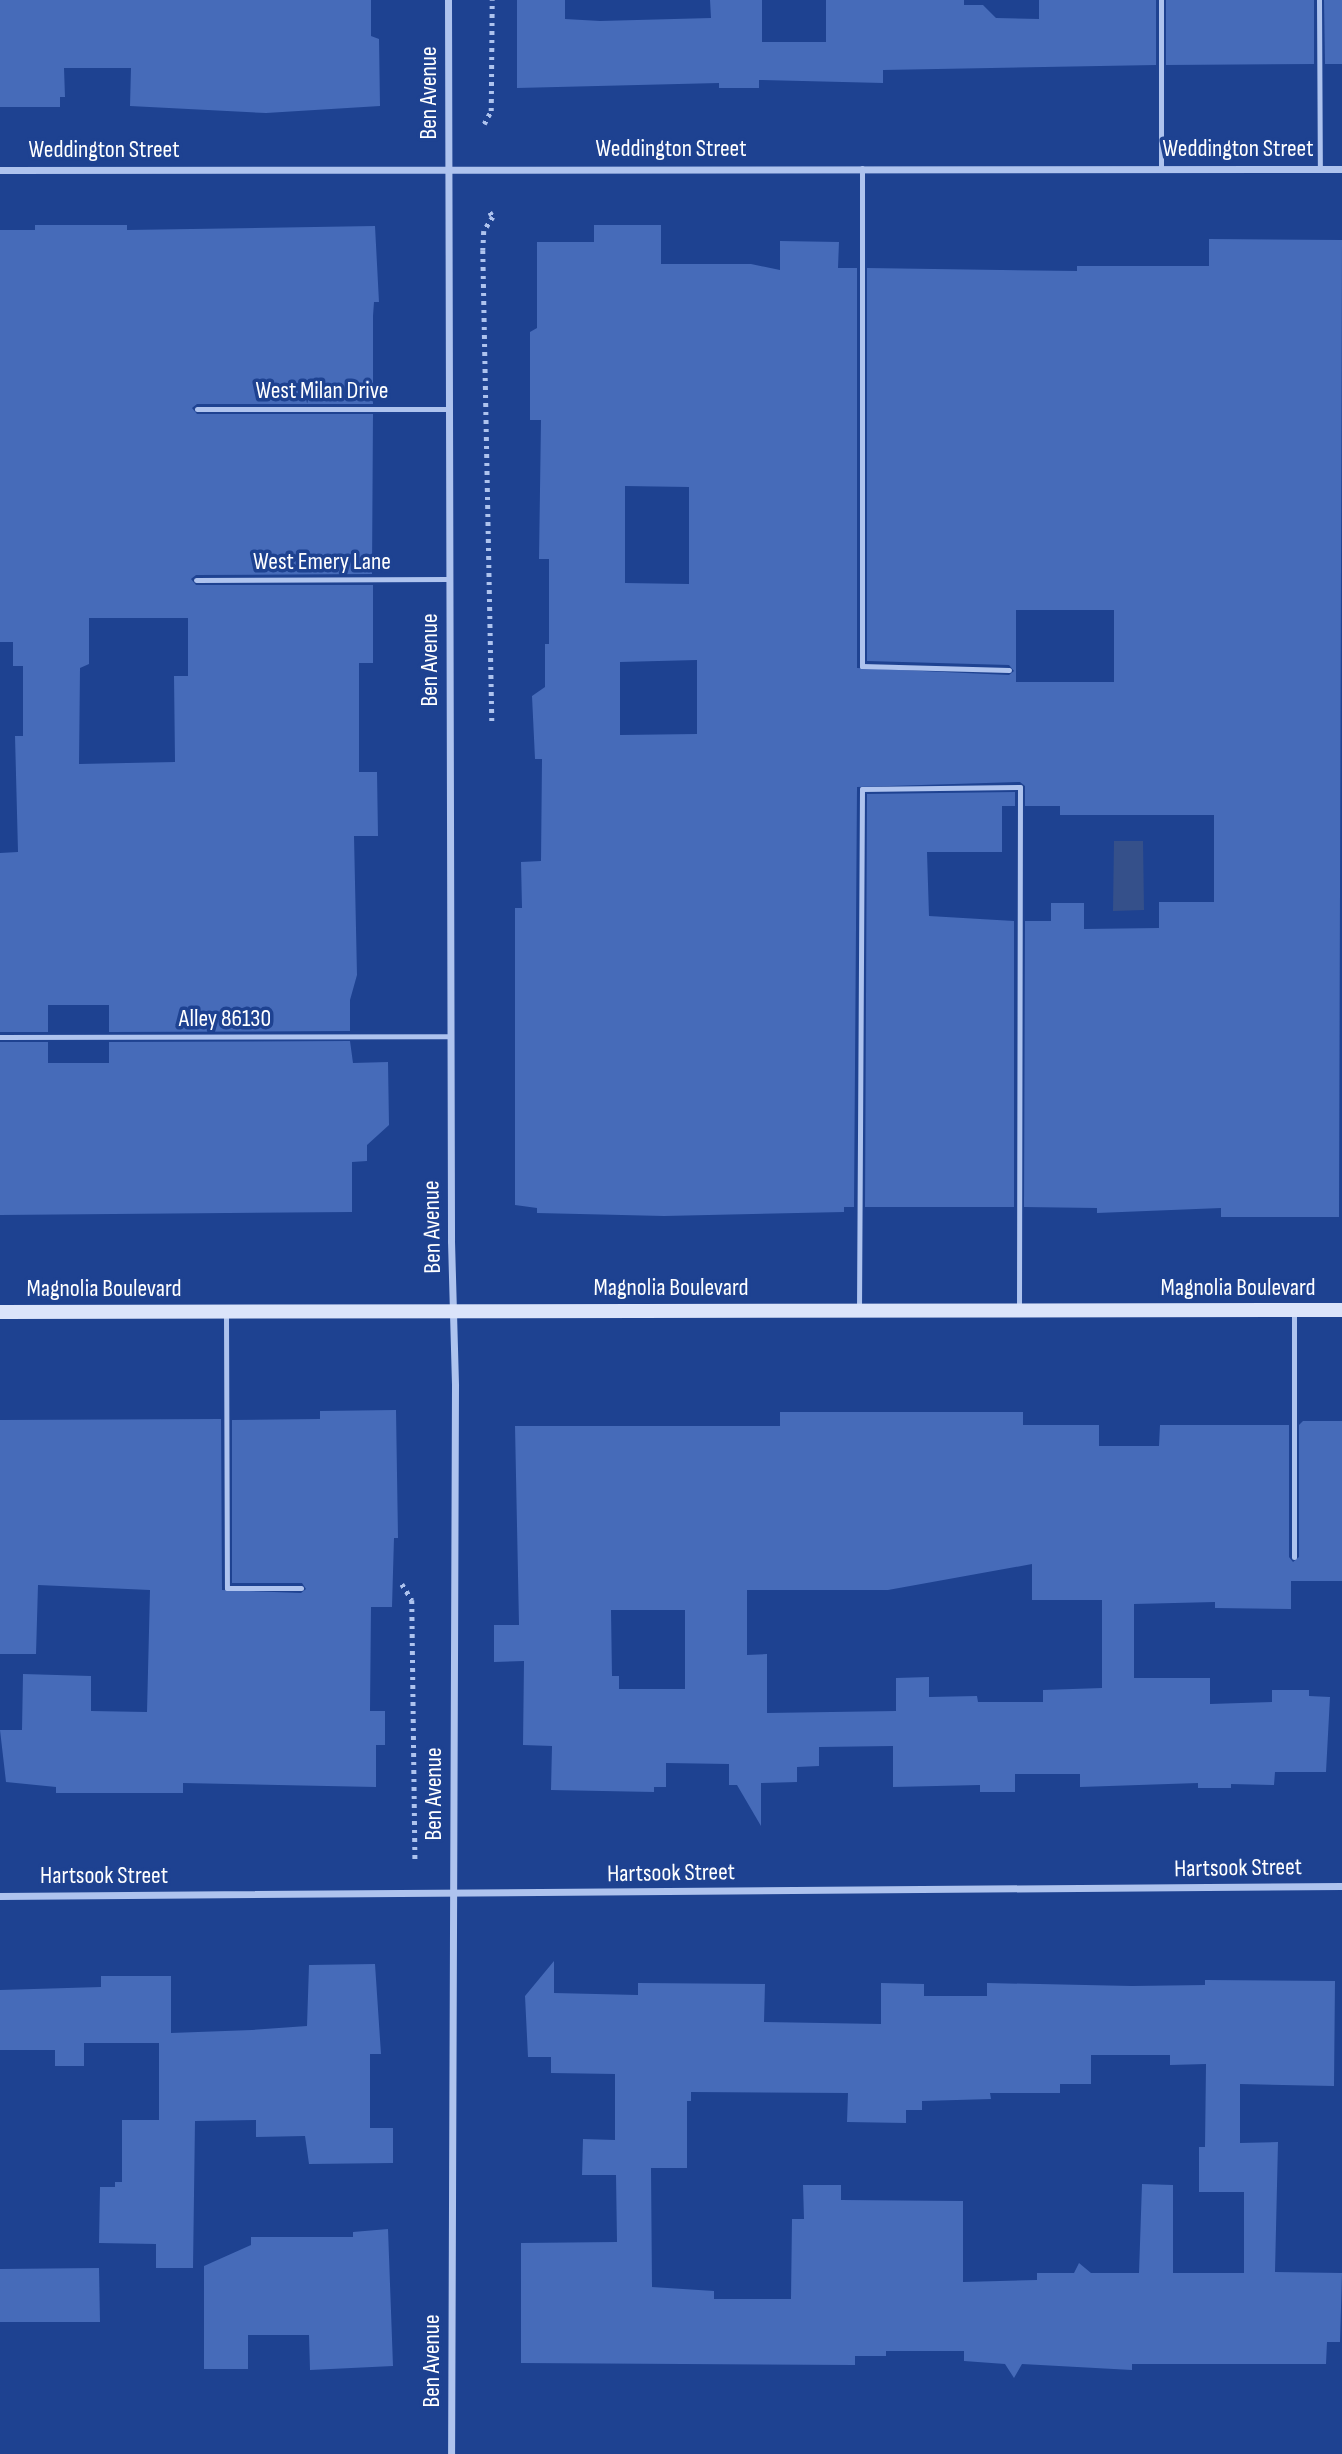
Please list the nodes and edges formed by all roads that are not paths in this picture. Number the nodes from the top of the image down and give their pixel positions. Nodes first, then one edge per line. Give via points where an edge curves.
1 (448, 0) edge
2 (1161, 0) edge
3 (1319, 0) edge
4 (862, 168) junction
5 (1161, 168) junction
6 (448, 169) junction
7 (1320, 169) junction
8 (1342, 169) edge
9 (0, 170) edge
10 (197, 409) dead end
11 (447, 409) junction
12 (449, 579) junction
13 (196, 580) dead end
14 (1009, 670) dead end
15 (450, 1036) junction
16 (0, 1037) edge
17 (453, 1310) junction
18 (1019, 1310) junction
19 (1294, 1310) junction
20 (1342, 1310) edge
21 (226, 1311) junction
22 (859, 1311) junction
23 (0, 1312) edge
24 (1294, 1557) dead end
25 (301, 1588) dead end
26 (1342, 1886) edge
27 (453, 1894) junction
28 (0, 1896) edge
29 (451, 2454) edge

1 - 6 street, Ben Avenue
2 - 5 lane
3 - 7 lane
4 - 5 street, Weddington Street
4 - 6 street, Weddington Street
4 - 14 lane via 862,667
5 - 7 street, Weddington Street
6 - 9 street, Weddington Street
6 - 11 street, Ben Avenue
7 - 8 street, Weddington Street
10 - 11 lane, West Milan Drive
11 - 12 street, Ben Avenue
12 - 13 lane, West Emery Lane
12 - 15 street, Ben Avenue
15 - 16 lane, Alley 86130
15 - 17 street, Ben Avenue
17 - 21 main road, Magnolia Boulevard
17 - 22 main road, Magnolia Boulevard
17 - 27 street, Ben Avenue
18 - 19 main road, Magnolia Boulevard
18 - 22 main road, Magnolia Boulevard
18 - 22 lane via 1020,788 1006,788 862,789
19 - 20 main road, Magnolia Boulevard
19 - 24 lane
21 - 23 main road, Magnolia Boulevard
21 - 25 lane via 227,1588
26 - 27 street, Hartsook Street
27 - 28 street, Hartsook Street
27 - 29 street, Ben Avenue

